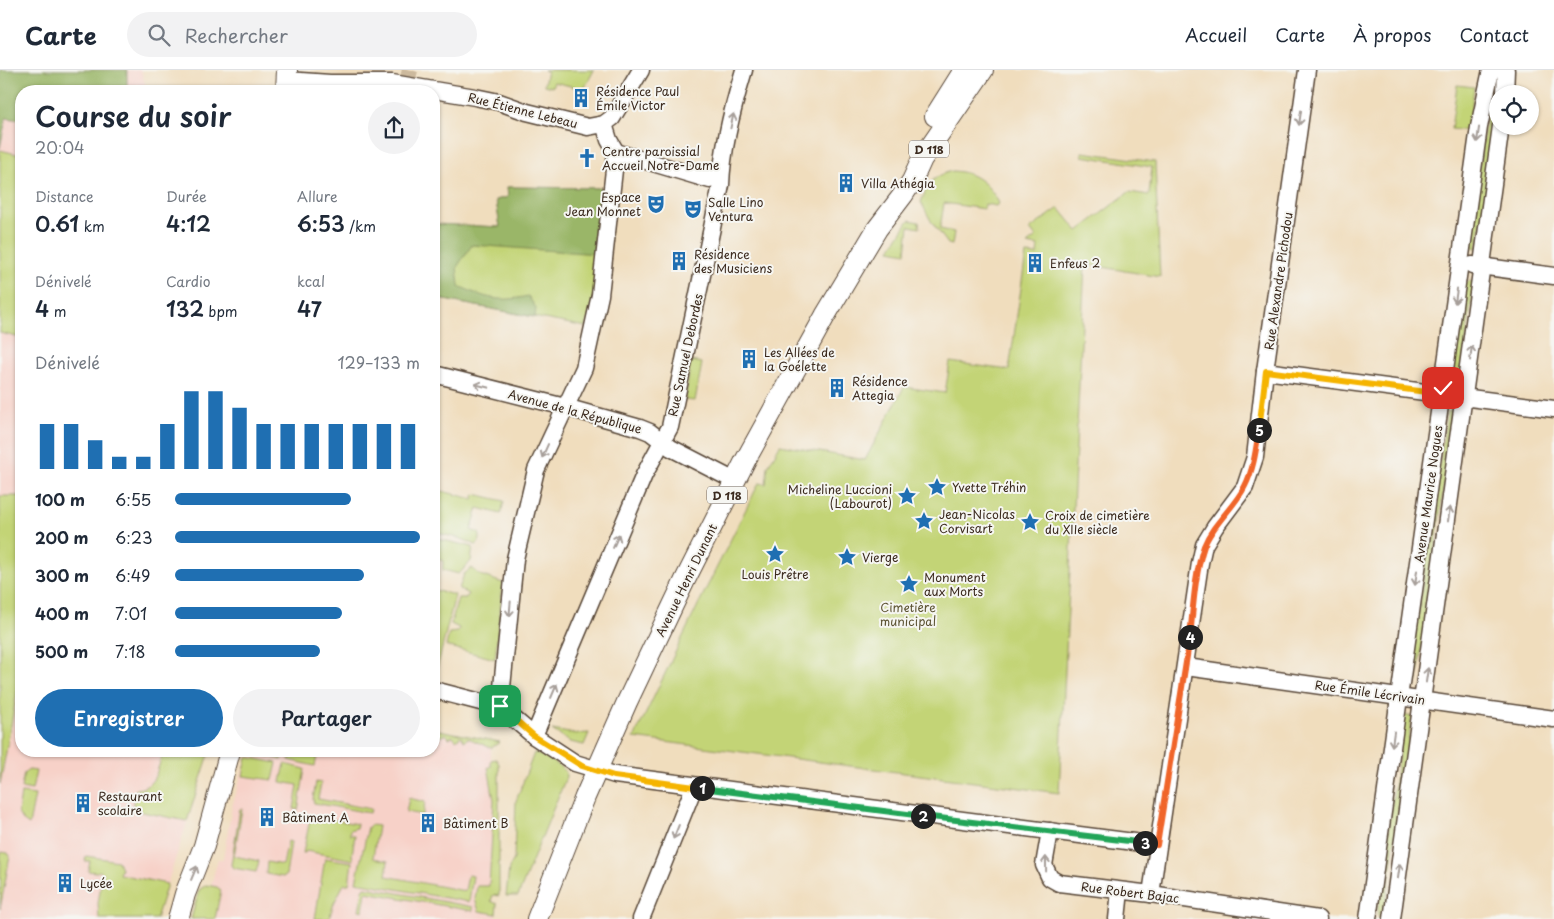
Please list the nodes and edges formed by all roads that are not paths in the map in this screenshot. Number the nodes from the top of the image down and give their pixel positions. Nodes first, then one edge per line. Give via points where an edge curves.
1 (641, 70) edge
2 (744, 70) edge
3 (964, 70) edge
4 (983, 70) edge
5 (1307, 70) edge
6 (1491, 70) edge
7 (1506, 70) edge
8 (286, 80) edge
9 (421, 85) edge
10 (1505, 85) edge
11 (440, 89) edge
12 (604, 124) junction
13 (1500, 135) edge
14 (616, 152) junction
15 (715, 174) dead end
16 (877, 229) junction
17 (1460, 264) junction
18 (1482, 267) junction
19 (1554, 276) edge
20 (1266, 371) junction
21 (440, 376) edge
22 (1442, 394) junction
23 (1465, 397) junction
24 (565, 407) junction
25 (1554, 409) edge
26 (662, 441) junction
27 (734, 481) junction
28 (1186, 667) junction
29 (440, 691) edge
30 (1399, 697) junction
31 (1423, 700) junction
32 (500, 706) junction
33 (1554, 719) edge
34 (534, 736) junction
35 (228, 757) edge
36 (597, 771) junction
37 (694, 787) junction
38 (1050, 832) junction
39 (1157, 845) junction
40 (1120, 891) junction
41 (1152, 894) junction
42 (178, 919) edge
43 (537, 919) edge
44 (641, 919) edge
45 (1117, 919) edge
46 (1318, 919) edge
47 (1368, 919) edge
48 (1392, 919) edge

1 - 12 street via 612,118
26 -> 2 street, Rue Samuel Debordes via 670,427
3 - 16 main road, Avenue Henri Dunant / D 118 via 907,161
4 - 16 main road, Avenue Henri Dunant / D 118 via 922,159 903,195
5 -> 20 street, Rue Alexandre Pichodou
6 -> 17 street, Avenue Maurice Nogues via 1479,127
7 - 10 street
8 - 9 street, Rue Étienne Lebeau
11 - 12 street, Rue Étienne Lebeau via 588,127
12 - 14 street
13 - 18 street, Avenue Maurice Nogues
14 - 15 street via 710,180
14 - 24 street via 600,295 584,368
16 - 27 main road, Avenue Henri Dunant / D 118
17 - 18 street
17 -> 22 street, Avenue Maurice Nogues
18 - 19 street
23 -> 18 street, Avenue Maurice Nogues
20 - 22 street
20 - 28 street, Rue Alexandre Pichodou via 1255,457 1245,486 1204,545
24 -> 21 street, Avenue de la République
22 - 23 street
22 -> 30 street, Avenue Maurice Nogues
23 - 25 street
31 -> 23 street, Avenue Maurice Nogues
24 - 26 street, Avenue de la République via 640,428
24 -> 32 street via 536,470 526,508 515,559
26 - 27 street, Avenue de la République
34 -> 26 street, Rue Samuel Debordes via 644,475
27 - 36 main road, Avenue Henri Dunant / D 118
28 - 30 street, Rue Émile Lécrivain
28 - 39 street, Rue Alexandre Pichodou
29 - 32 street
30 - 31 street, Rue Émile Lécrivain
30 -> 47 street, Avenue Maurice Nogues
31 - 33 street, Rue Émile Lécrivain
48 -> 31 street, Avenue Maurice Nogues
32 - 34 street
34 - 36 street via 575,763
42 -> 35 main road via 204,846
36 - 37 street
36 - 43 main road, Avenue Henri Dunant / D 118
37 - 38 street
37 -> 44 street
38 - 39 street
40 -> 38 street, Rue Robert Bajac via 1059,883 1050,878 1044,865
39 - 41 street, Rue Alexandre Pichodou
40 - 41 street, Rue Robert Bajac
40 - 45 street
41 - 46 street, Rue Robert Bajac

